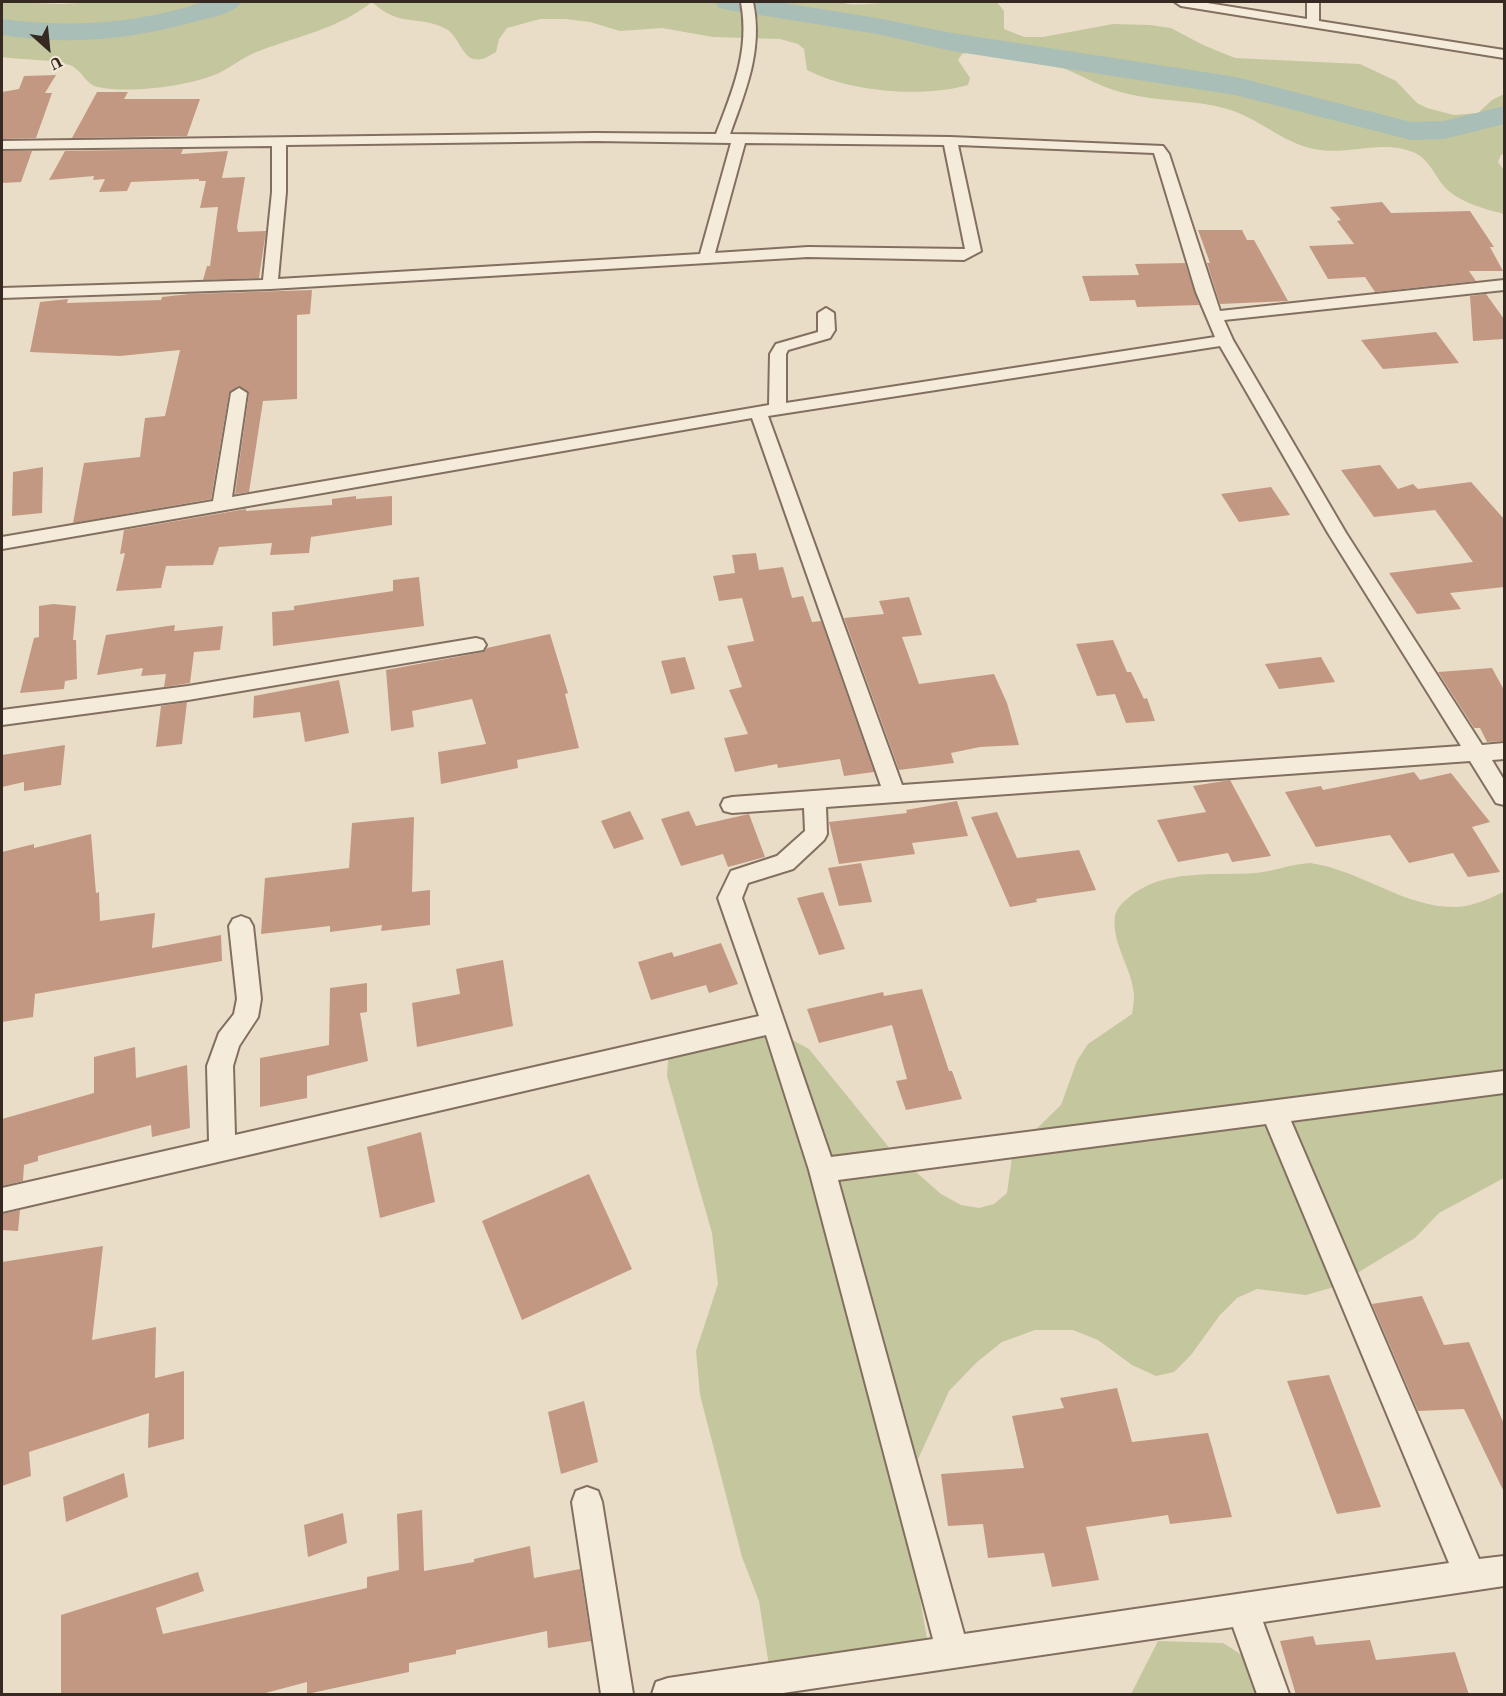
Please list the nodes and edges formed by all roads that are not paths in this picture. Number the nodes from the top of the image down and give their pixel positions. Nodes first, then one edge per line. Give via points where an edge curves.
1 (1181, 2) edge
2 (1313, 2) edge
3 (748, 5) edge
4 (1313, 23) junction
5 (1504, 54) edge
6 (722, 138) junction
7 (739, 138) junction
8 (279, 141) junction
9 (950, 141) junction
10 (2, 145) edge
11 (706, 258) junction
12 (270, 284) junction
13 (1504, 285) edge
14 (2, 293) edge
15 (826, 313) dead end
16 (1215, 316) junction
17 (1225, 340) junction
18 (239, 393) dead end
19 (768, 410) junction
20 (222, 504) junction
21 (2, 543) edge
22 (476, 645) dead end
23 (2, 718) edge
24 (1504, 751) edge
25 (1477, 754) junction
26 (895, 795) junction
27 (1504, 797) edge
28 (815, 800) junction
29 (732, 805) dead end
30 (241, 926) dead end
31 (774, 1023) junction
32 (1504, 1082) edge
33 (1274, 1112) junction
34 (222, 1150) junction
35 (822, 1170) junction
36 (2, 1200) edge
37 (587, 1502) dead end
38 (1504, 1571) edge
39 (1470, 1576) junction
40 (1243, 1610) junction
41 (953, 1652) junction
42 (617, 1695) edge
43 (668, 1695) edge
44 (1273, 1695) edge

1 - 4 street
2 - 4 street
3 - 6 street via 753,19 752,49
4 - 5 street
6 - 7 street
6 - 8 street via 536,136
7 - 9 street
7 - 11 street
8 - 10 street
8 - 12 street via 279,192
9 - 11 street via 970,228 973,251 969,254 808,252
9 - 16 street via 1161,150 1204,292
11 - 12 street
12 - 14 street
13 - 16 street
15 - 19 street via 824,335 782,348 778,354
16 - 17 street
17 - 19 street
17 - 25 street via 1336,533
18 - 20 street
19 - 20 street
19 - 26 street
20 - 21 street
22 - 23 street via 188,693
24 - 25 street
25 - 26 street
25 - 27 street
26 - 28 street
28 - 29 street
28 - 31 street via 816,834 785,863 739,877 730,898
30 - 34 street via 249,999 246,1017 228,1041 220,1066
31 - 34 street
31 - 35 street
32 - 33 street
33 - 35 street
33 - 39 street
34 - 36 street
35 - 41 street
37 - 42 street
38 - 39 street
39 - 40 street
40 - 41 street
40 - 44 street
41 - 43 street

